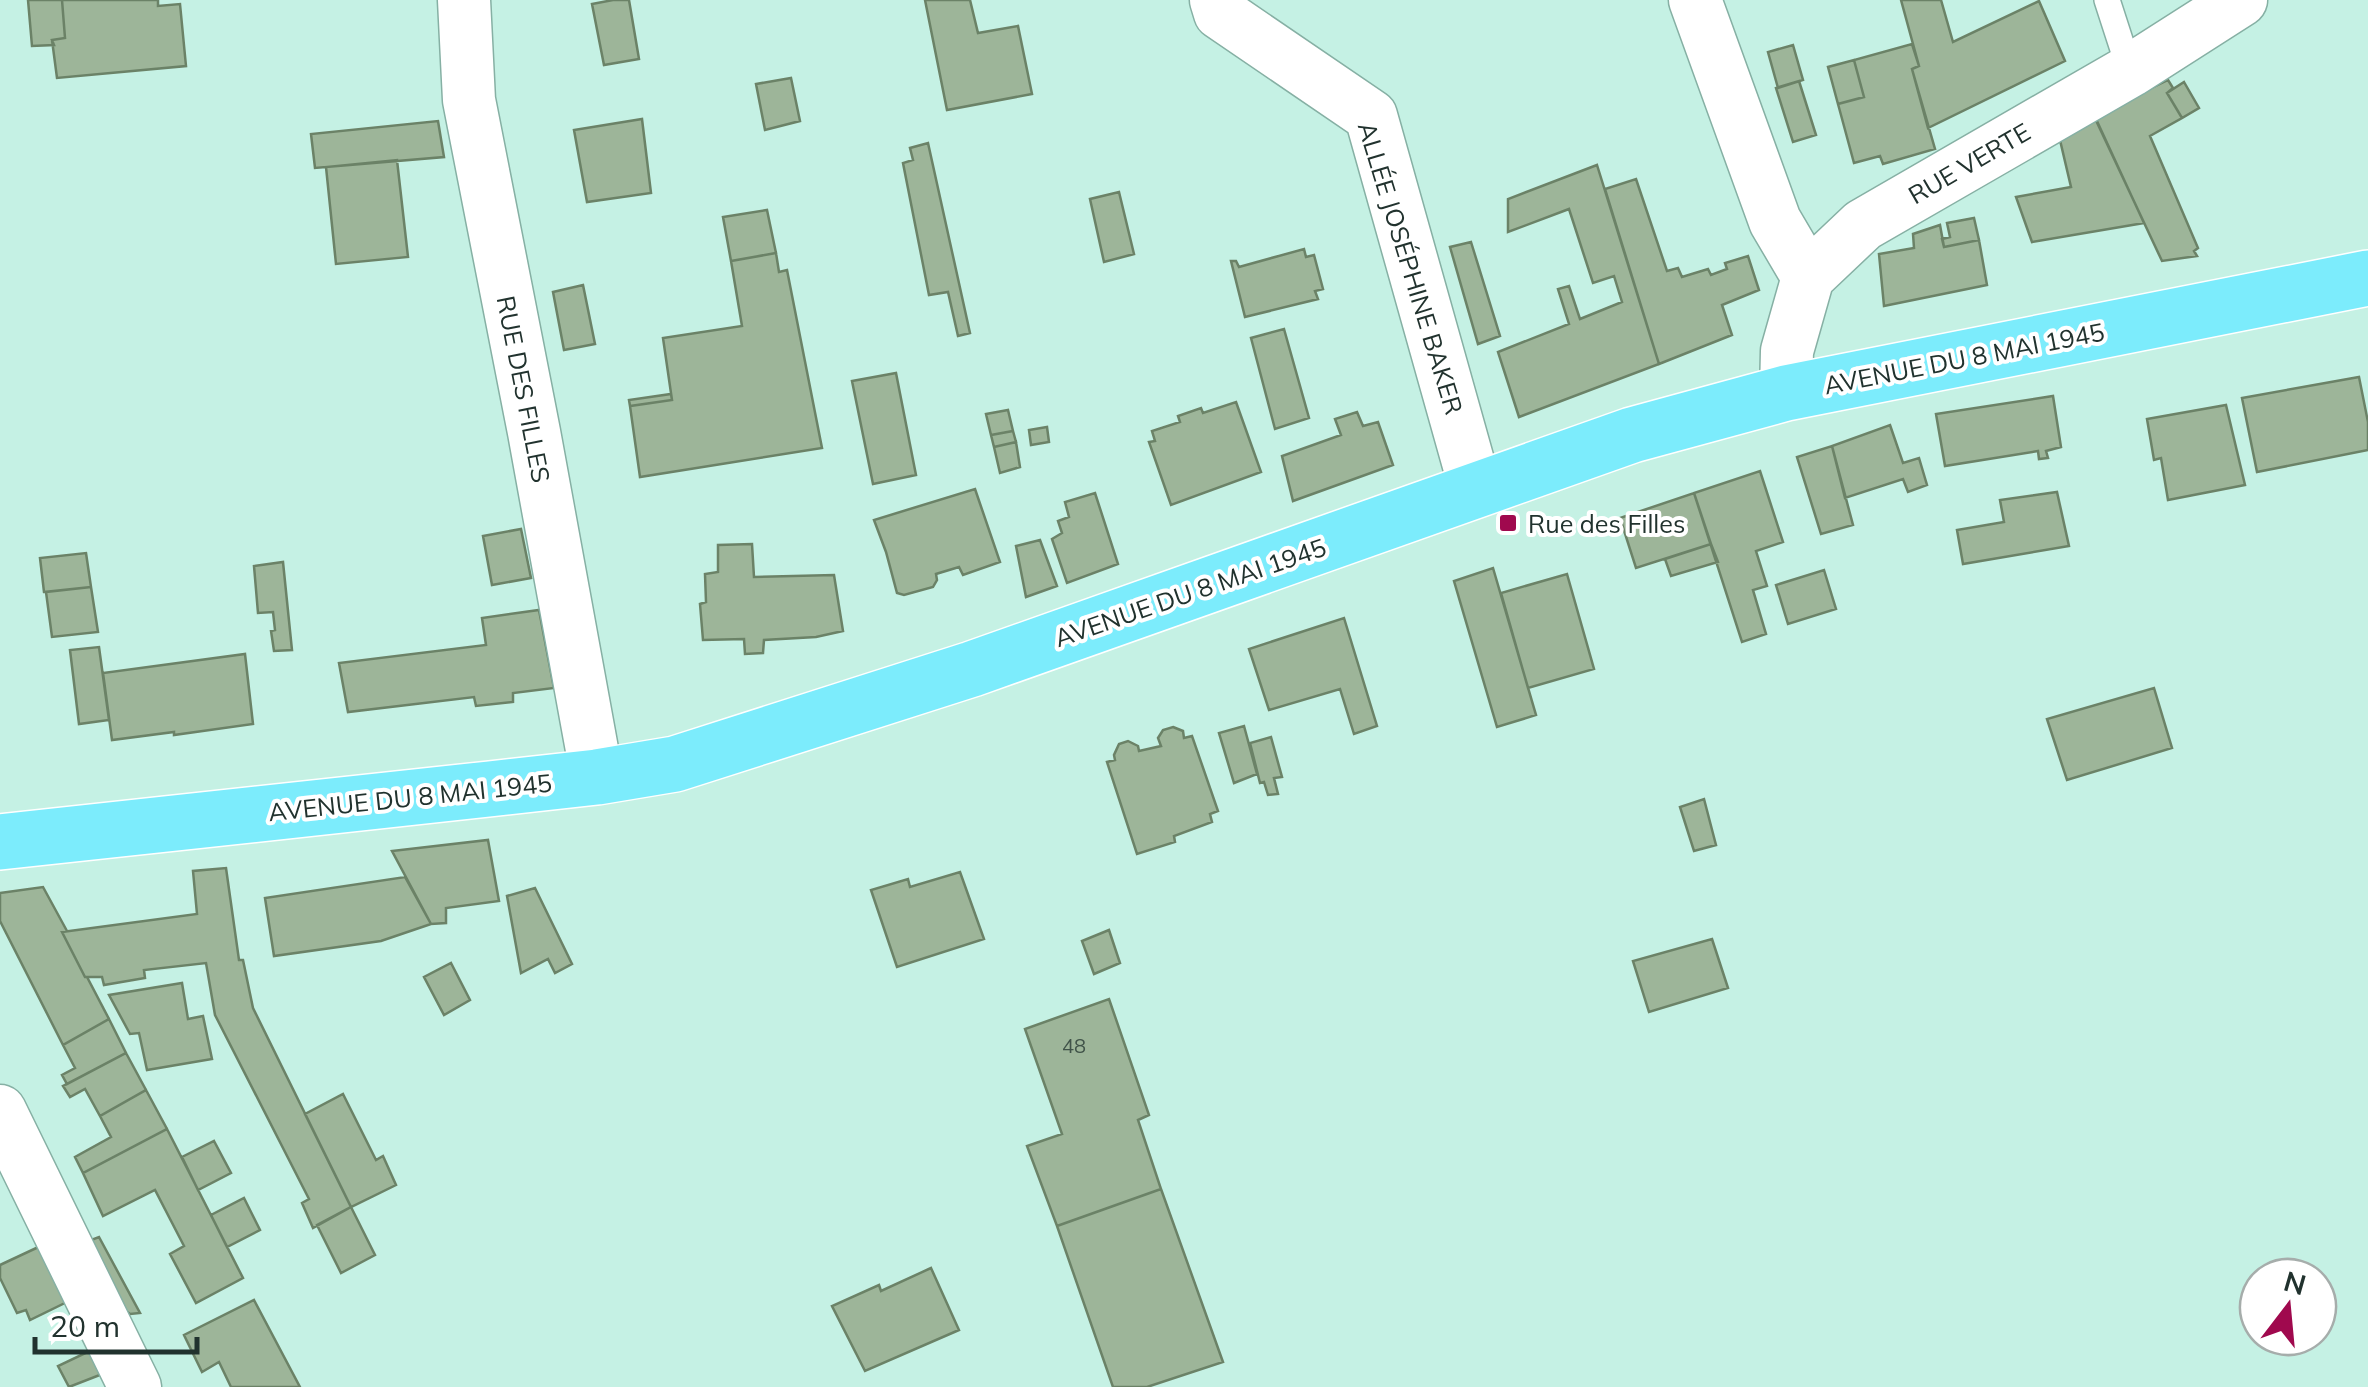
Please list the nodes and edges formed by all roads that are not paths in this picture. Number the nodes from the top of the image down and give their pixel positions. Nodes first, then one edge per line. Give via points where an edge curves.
1 (464, 0) edge
2 (1216, 0) edge
3 (1695, 0) edge
4 (2107, 0) edge
5 (2241, 0) edge
6 (2130, 70) junction
7 (1808, 277) junction
8 (2368, 278) edge
9 (1786, 393) junction
10 (1476, 490) junction
11 (597, 776) junction
12 (0, 842) edge
13 (0, 1110) edge
14 (135, 1387) edge

1 - 11 street, RUE DES FILLES via 468,100
2 - 10 street, ALLÉE JOSÉPHINE BAKER via 1220,13 1371,116
3 - 7 street via 1775,221
4 - 6 lane
5 - 6 street, RUE VERTE
6 - 7 street, RUE VERTE via 1863,224
7 - 9 street via 1787,351
8 - 9 main road, AVENUE DU 8 MAI 1945
9 - 10 main road, AVENUE DU 8 MAI 1945 via 1632,435
10 - 11 main road, AVENUE DU 8 MAI 1945 via 972,669 675,764
11 - 12 main road, AVENUE DU 8 MAI 1945
13 - 14 street

